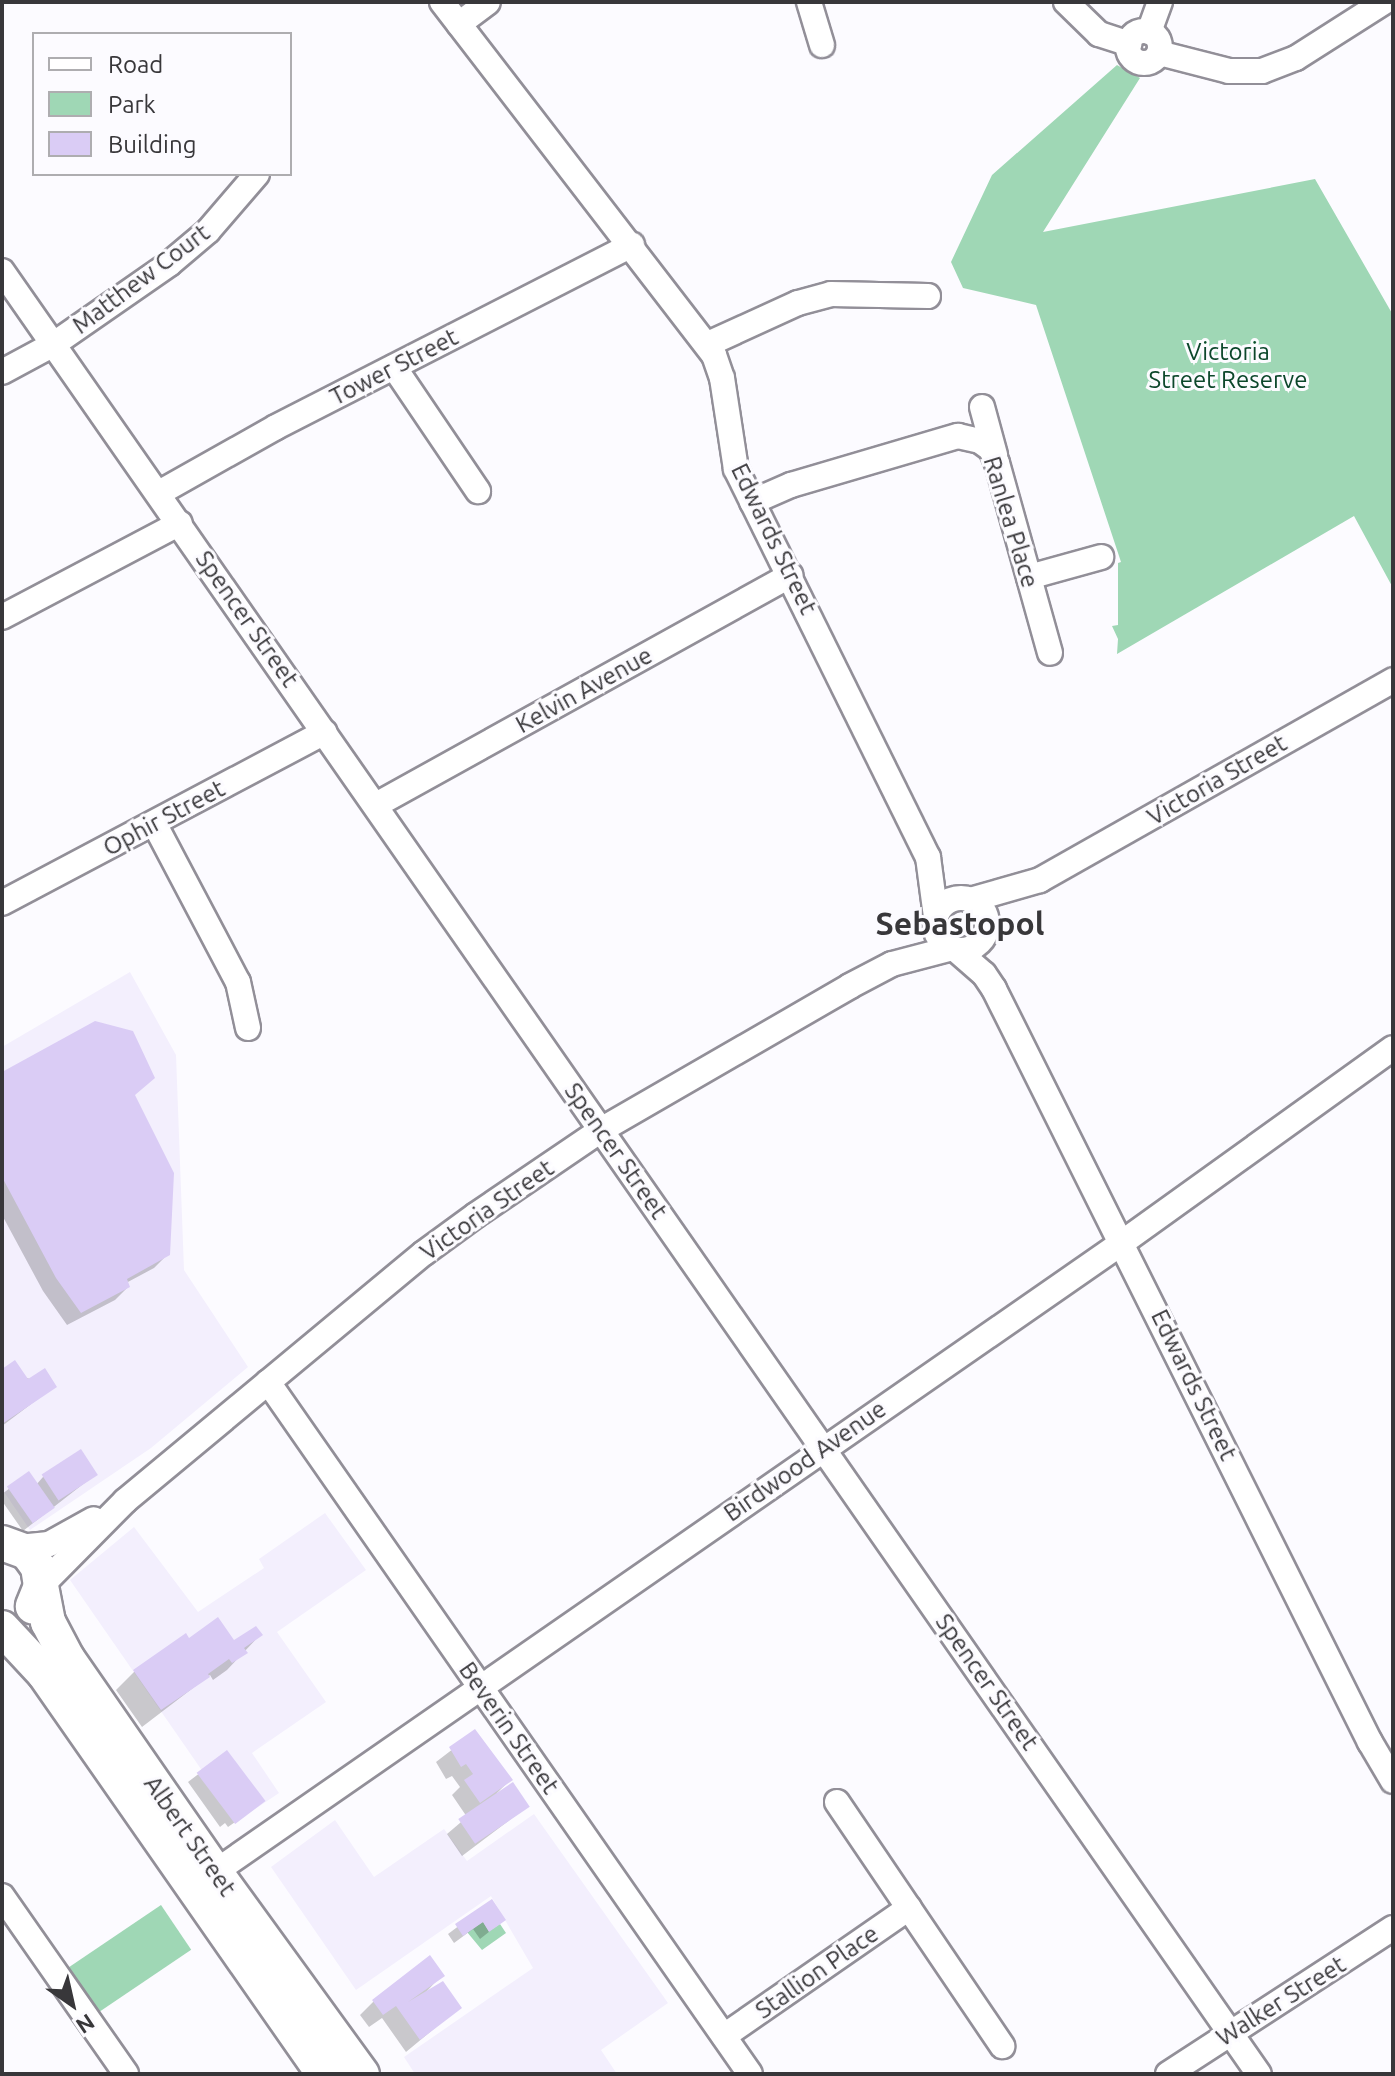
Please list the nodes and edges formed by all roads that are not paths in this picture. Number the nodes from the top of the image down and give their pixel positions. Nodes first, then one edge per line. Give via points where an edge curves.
1 (442, 2) edge
2 (488, 2) edge
3 (809, 2) edge
4 (1066, 2) edge
5 (1160, 2) edge
6 (1384, 2) edge
7 (459, 24) junction
8 (1146, 43) junction
9 (822, 45) dead end
10 (255, 176) edge
11 (632, 245) junction
12 (2, 271) edge
13 (928, 296) dead end
14 (54, 344) junction
15 (708, 344) junction
16 (394, 367) junction
17 (2, 372) edge
18 (982, 407) dead end
19 (997, 463) junction
20 (478, 491) dead end
21 (159, 493) junction
22 (752, 502) junction
23 (180, 523) junction
24 (1101, 557) dead end
25 (791, 575) junction
26 (1029, 577) junction
27 (2, 617) edge
28 (1050, 653) dead end
29 (1393, 680) edge
30 (325, 732) junction
31 (376, 805) junction
32 (154, 823) junction
33 (928, 857) junction
34 (1040, 880) junction
35 (968, 899) junction
36 (2, 903) edge
37 (936, 918) junction
38 (984, 934) junction
39 (954, 948) junction
40 (882, 968) junction
41 (994, 989) junction
42 (248, 1028) dead end
43 (1392, 1050) edge
44 (601, 1130) junction
45 (1123, 1242) junction
46 (268, 1382) junction
47 (824, 1448) junction
48 (125, 1501) junction
49 (8, 1542) edge
50 (41, 1586) junction
51 (2, 1625) edge
52 (480, 1686) junction
53 (1393, 1781) edge
54 (837, 1802) dead end
55 (215, 1872) junction
56 (2, 1896) edge
57 (909, 1908) junction
58 (1393, 1928) edge
59 (1230, 2031) junction
60 (724, 2036) junction
61 (1002, 2046) dead end
62 (126, 2074) edge
63 (324, 2074) edge
64 (362, 2074) edge
65 (750, 2074) edge
66 (1168, 2074) edge
67 (1259, 2074) edge

1 - 7 street, Edwards Street
2 - 7 street
3 - 9 street
4 - 8 street via 1099,34
5 - 8 street
6 - 8 street via 1296,58 1262,71 1229,71
7 - 11 street, Edwards Street
10 - 14 street, Matthew Court via 183,252
11 - 15 street, Edwards Street
11 - 16 street, Tower Street
12 - 14 street, Spencer Street
13 - 15 street via 831,294 798,303
14 - 17 street, Matthew Court
14 - 21 street, Spencer Street
15 - 22 street, Edwards Street via 722,378 736,469
16 - 20 street
16 - 21 street, Tower Street
18 - 19 street
19 - 22 street, Ranlea Place via 987,445 962,435 791,485
19 - 26 street, Ranlea Place
21 - 23 street, Spencer Street
22 - 25 street, Edwards Street
23 - 27 street
23 - 30 street, Spencer Street
24 - 26 street
25 - 31 street, Kelvin Avenue
25 - 33 street, Edwards Street
26 - 28 street, Ranlea Place
29 - 34 street, Victoria Street
30 - 31 street, Spencer Street
30 - 32 street, Ophir Street
31 - 44 street, Spencer Street
32 - 36 street, Ophir Street
32 - 42 street via 238,982
33 - 35 street, Edwards Street
33 - 37 street, Edwards Street
34 - 35 street, Victoria Street
34 - 38 street, Victoria Street
35 - 37 street via 948,902
35 - 38 street via 985,913
37 - 39 street via 938,935
37 - 40 street, Victoria Street
38 - 39 street via 973,946
38 - 41 street, Edwards Street
39 - 40 street, Victoria Street
39 - 41 street, Edwards Street
40 - 44 street, Victoria Street
41 - 45 street, Edwards Street
43 - 45 street, Birdwood Avenue
44 - 46 street, Victoria Street via 424,1253
44 - 47 street, Spencer Street
45 - 47 street, Birdwood Avenue
45 - 53 street, Edwards Street
46 - 48 street, Victoria Street
46 - 52 street, Beverin Street
47 - 52 street, Birdwood Avenue
47 - 59 street, Spencer Street
48 - 49 street, Victoria Street via 49,1544
48 - 50 street, Victoria Street
49 - 50 highway, Albert Street via 38,1567
50 - 51 highway via 32,1608
50 - 55 highway, Albert Street via 59,1647
51 - 63 highway, Albert Street via 44,1673
52 - 55 street, Birdwood Avenue
52 - 60 street, Beverin Street
54 - 57 street
55 - 64 highway, Albert Street
56 - 62 street
57 - 60 street, Stallion Place
57 - 61 street
58 - 59 street, Walker Street
59 - 66 street, Walker Street
59 - 67 street, Spencer Street
60 - 65 street, Beverin Street

